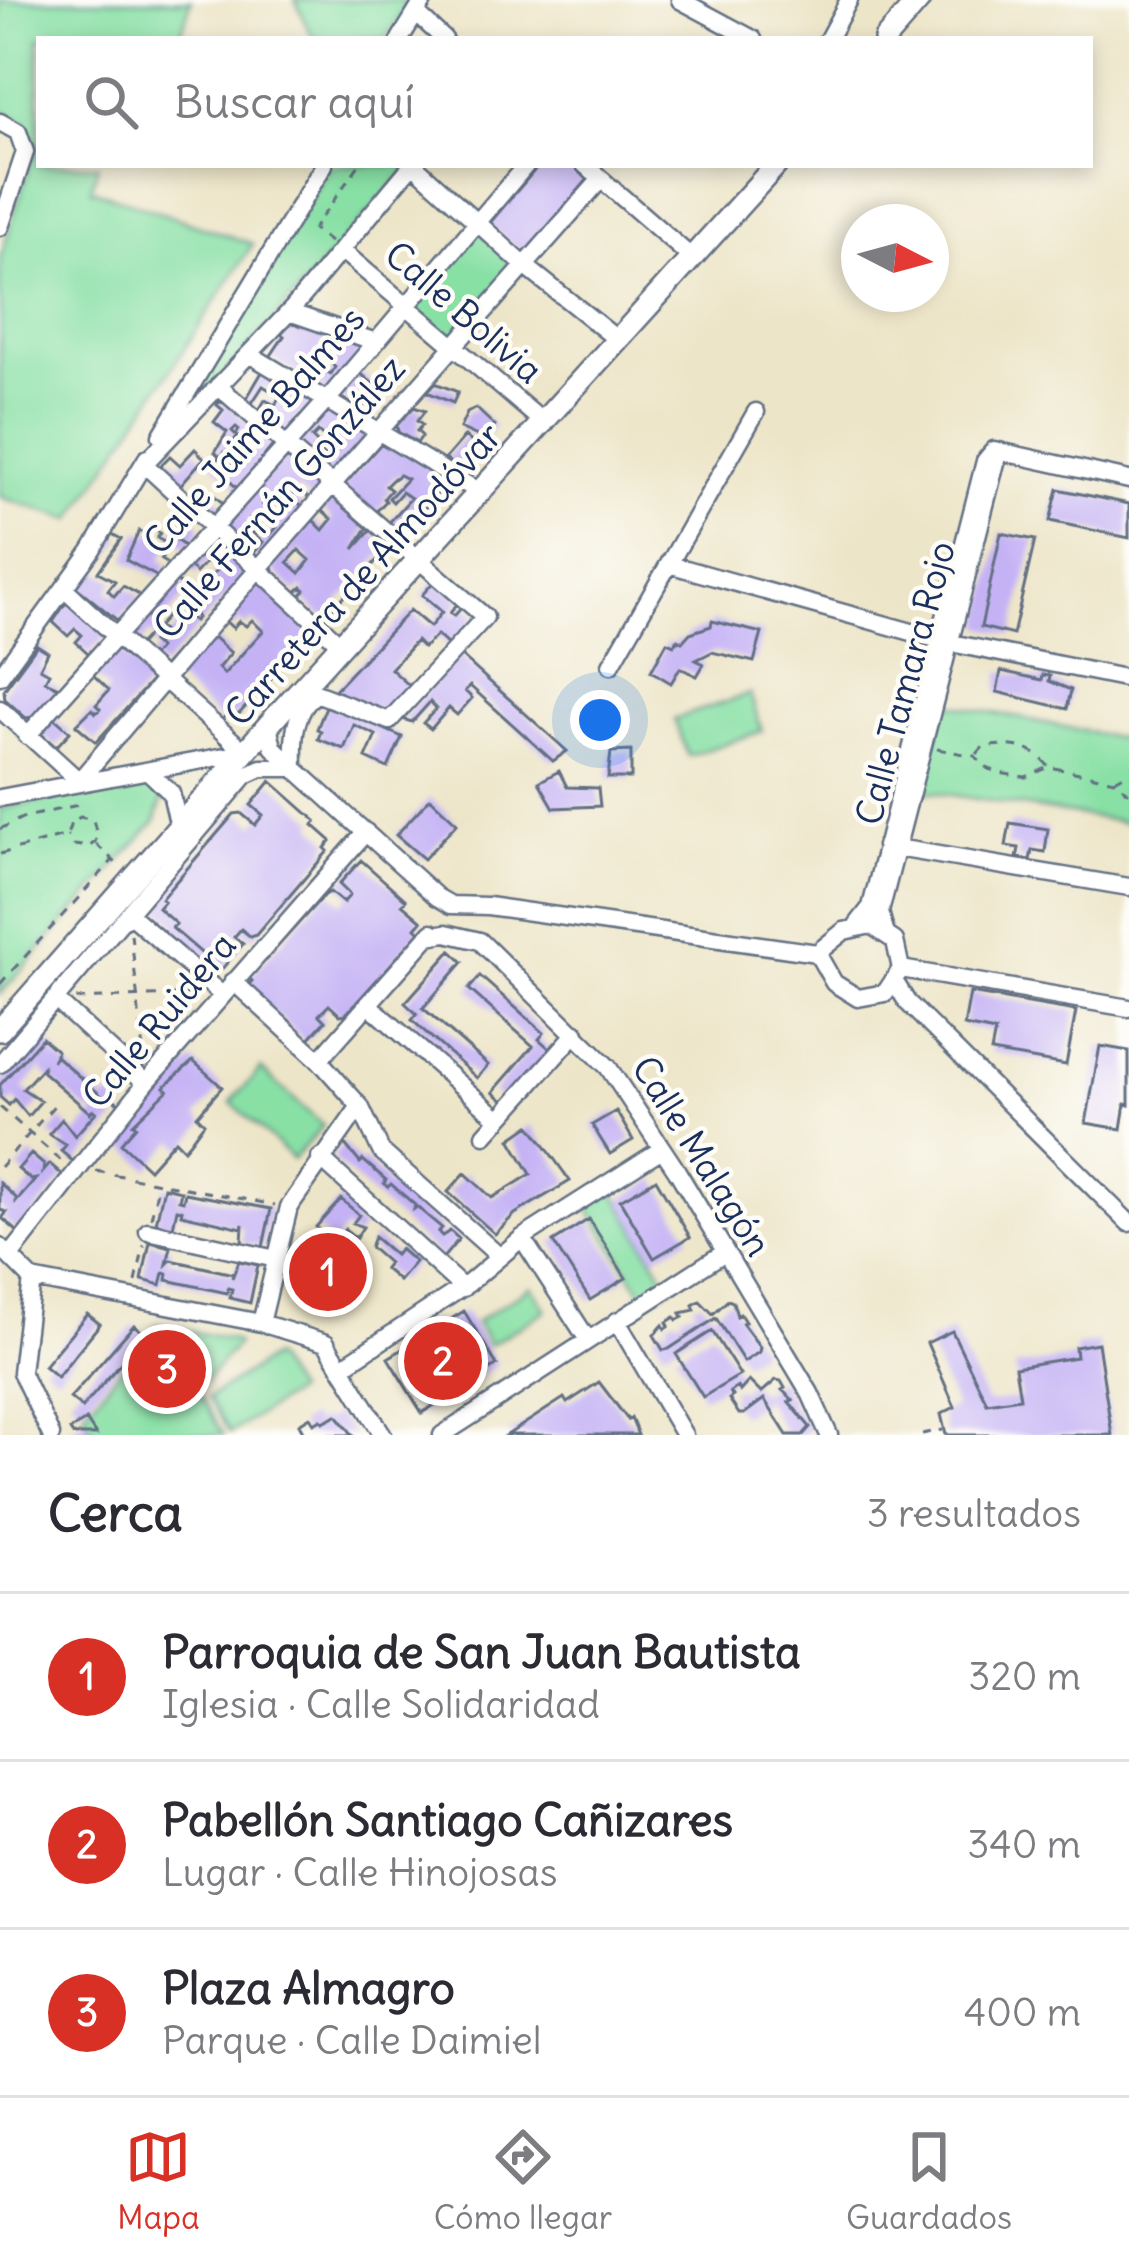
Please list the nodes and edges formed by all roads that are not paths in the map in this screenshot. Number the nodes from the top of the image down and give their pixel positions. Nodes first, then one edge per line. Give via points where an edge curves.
1 (680, 0) edge
2 (849, 0) edge
3 (919, 0) edge
4 (420, 6) edge
5 (402, 36) edge
6 (442, 36) edge
7 (747, 36) edge
8 (830, 36) edge
9 (888, 36) edge
10 (0, 122) edge
11 (322, 168) edge
12 (410, 168) edge
13 (416, 168) edge
14 (523, 168) edge
15 (588, 168) edge
16 (773, 168) edge
17 (601, 179) junction
18 (478, 221) junction
19 (0, 227) edge
20 (340, 250) junction
21 (692, 258) junction
22 (525, 266) junction
23 (407, 306) junction
24 (289, 312) junction
25 (619, 341) junction
26 (376, 342) junction
27 (453, 348) junction
28 (249, 354) junction
29 (218, 386) junction
30 (328, 399) junction
31 (755, 412) dead end
32 (545, 424) junction
33 (380, 431) junction
34 (284, 445) junction
35 (144, 464) junction
36 (1129, 480) edge
37 (331, 487) junction
38 (481, 493) junction
39 (215, 526) junction
40 (417, 560) junction
41 (672, 566) junction
42 (259, 568) junction
43 (64, 589) junction
44 (116, 636) junction
45 (945, 641) junction
46 (341, 645) junction
47 (611, 665) dead end
48 (0, 676) edge
49 (165, 677) junction
50 (1129, 679) edge
51 (0, 709) edge
52 (274, 720) junction
53 (27, 736) junction
54 (245, 752) junction
55 (294, 767) junction
56 (148, 771) junction
57 (79, 781) junction
58 (0, 798) edge
59 (179, 827) junction
60 (366, 832) junction
61 (890, 847) junction
62 (1129, 886) edge
63 (129, 914) junction
64 (458, 920) junction
65 (857, 926) junction
66 (885, 931) junction
67 (833, 941) junction
68 (817, 953) junction
69 (828, 969) junction
70 (896, 985) junction
71 (227, 987) junction
72 (56, 1000) junction
73 (368, 1004) junction
74 (1129, 1008) edge
75 (0, 1030) edge
76 (576, 1033) junction
77 (319, 1060) junction
78 (0, 1064) edge
79 (146, 1083) junction
80 (458, 1084) junction
81 (445, 1100) dead end
82 (481, 1103) junction
83 (360, 1106) junction
84 (498, 1118) junction
85 (466, 1120) dead end
86 (485, 1135) dead end
87 (662, 1149) junction
88 (320, 1158) junction
89 (1129, 1223) edge
90 (148, 1231) dead end
91 (522, 1238) junction
92 (5, 1252) edge
93 (724, 1252) junction
94 (500, 1257) junction
95 (276, 1258) junction
96 (32, 1279) junction
97 (463, 1288) junction
98 (617, 1322) junction
99 (261, 1323) junction
100 (588, 1340) junction
101 (342, 1367) junction
102 (51, 1435) edge
103 (383, 1435) edge
104 (442, 1435) edge
105 (684, 1435) edge
106 (829, 1435) edge

1 - 7 street
2 - 8 street
3 - 9 main road
4 - 5 street
4 - 6 street
10 - 19 street via 18,131 25,152
11 - 35 street
12 - 20 street
13 - 18 street
14 - 18 street, Calle Jaime Balmes
15 - 17 street
16 - 21 main road, Carretera de Almodóvar
17 - 21 street
17 - 22 street, Calle Fernán González
18 - 22 street
18 - 23 street, Calle Jaime Balmes
20 - 23 street, Calle Bolivia
20 - 24 street
21 - 25 main road, Carretera de Almodóvar
22 - 25 street
22 - 27 street, Calle Fernán González
23 - 26 street, Calle Jaime Balmes
23 - 27 street, Calle Bolivia
24 - 26 street
24 - 28 street
25 - 32 main road, Carretera de Almodóvar
26 - 30 street, Calle Jaime Balmes
27 - 32 street, Calle Bolivia
27 - 33 street, Calle Fernán González
28 - 29 street
28 - 30 street
29 - 34 street
29 - 35 street
30 - 33 street
30 - 34 street, Calle Jaime Balmes
31 - 41 street
32 - 38 main road, Carretera de Almodóvar
33 - 37 street, Calle Fernán González
33 - 38 street
34 - 37 street
34 - 39 street, Calle Jaime Balmes
35 - 39 street
35 - 43 street
36 - 45 street, Calle Tamara Rojo via 992,456
37 - 40 street
37 - 42 street, Calle Fernán González
38 - 40 main road, Carretera de Almodóvar
39 - 42 street
39 - 44 street, Calle Jaime Balmes
40 - 46 main road, Carretera de Almodóvar
40 - 55 street via 484,617 389,721 316,693 296,722
41 - 45 street
41 - 47 street
42 - 46 street
42 - 49 street, Calle Fernán González
43 - 44 street
43 - 48 street
44 - 49 street
44 - 53 street, Calle Jaime Balmes
45 - 50 street
45 - 61 street, Calle Tamara Rojo
45 - 61 street, Calle Tamara Rojo
46 - 52 main road, Carretera de Almodóvar
49 - 54 street
49 - 57 street, Calle Fernán González
51 - 53 street
52 - 54 main road, Carretera de Almodóvar
52 - 55 street
53 - 57 street
54 - 55 street, Calle Malagón via 267,748
54 - 56 street
54 - 59 main road, Carretera de Almodóvar
55 - 60 street, Calle Malagón
55 - 63 street via 246,775
56 - 57 street
56 - 59 street via 173,797
57 - 58 street
59 - 75 main road, Carretera de Almodóvar
60 - 64 street, Calle Malagón
60 - 71 street, Calle Ruidera
61 - 62 street
61 - 65 street, Calle Tamara Rojo
61 - 66 street, Calle Tamara Rojo via 880,912
63 - 71 street
63 - 72 street
64 - 68 street
64 - 73 street
64 - 76 street, Calle Malagón
65 - 66 street
65 - 67 street
66 - 70 street via 895,941
67 - 68 street
67 - 69 street
68 - 69 street
69 - 70 street via 844,993 872,998
70 - 74 street
70 - 89 street
71 - 77 street
71 - 79 street, Calle Ruidera
72 - 78 street
72 - 79 street
73 - 77 street
73 - 80 street
76 - 84 street
76 - 87 street, Calle Malagón via 608,1066
77 - 83 street
79 - 92 street, Calle Ruidera
80 - 81 street
80 - 82 street
82 - 84 street
82 - 85 street
83 - 88 street
83 - 94 street via 382,1151 438,1192
84 - 86 street
87 - 91 street
87 - 93 street, Calle Malagón
88 - 95 street via 289,1207
88 - 97 street
90 - 95 street
91 - 94 street
91 - 100 street
92 - 96 street
93 - 98 street
93 - 106 street, Calle Malagón
94 - 97 street
95 - 99 street
96 - 99 street
96 - 102 street via 21,1372
97 - 101 street
98 - 100 street
98 - 105 street
99 - 101 street via 326,1343
100 - 104 street
101 - 103 street

